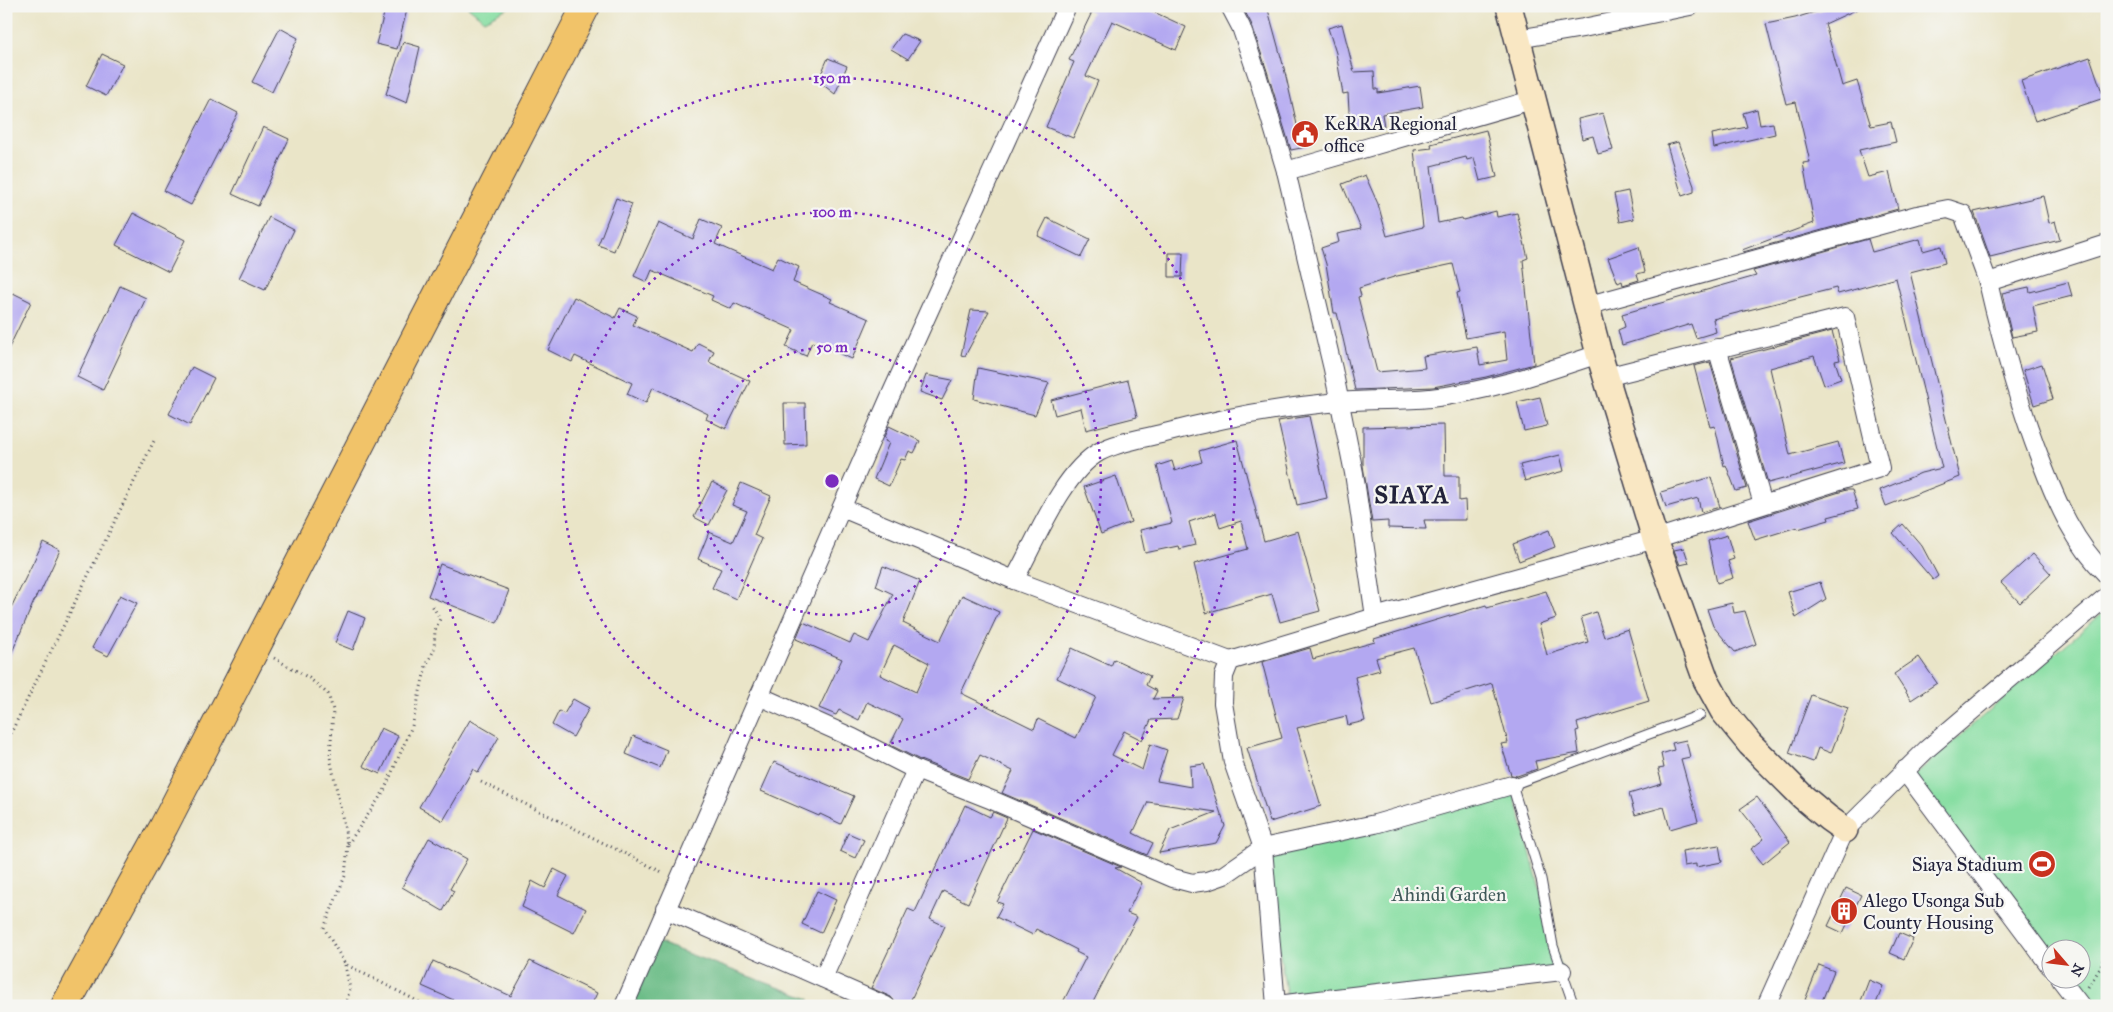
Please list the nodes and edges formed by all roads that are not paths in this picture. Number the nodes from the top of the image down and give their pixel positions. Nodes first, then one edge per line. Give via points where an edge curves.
1 (586, 6) edge
2 (1067, 6) edge
3 (1230, 6) edge
4 (1508, 6) edge
5 (1690, 6) edge
6 (1518, 39) junction
7 (1532, 100) junction
8 (1286, 171) junction
9 (2107, 244) edge
10 (1988, 282) junction
11 (1586, 306) junction
12 (1717, 348) junction
13 (1599, 354) junction
14 (1606, 378) junction
15 (1340, 402) junction
16 (1763, 504) junction
17 (842, 508) junction
18 (1655, 539) junction
19 (2107, 575) edge
20 (1014, 580) junction
21 (2107, 596) edge
22 (1375, 617) junction
23 (1230, 661) junction
24 (759, 696) junction
25 (1700, 715) dead end
26 (916, 770) junction
27 (1904, 770) junction
28 (1512, 785) junction
29 (1845, 830) junction
30 (1263, 848) junction
31 (665, 909) junction
32 (2040, 953) edge
33 (1562, 971) junction
34 (823, 978) junction
35 (2068, 990) edge
36 (70, 1004) edge
37 (2079, 1004) edge
38 (1276, 1005) edge
39 (624, 1006) edge
40 (886, 1006) edge
41 (1574, 1006) edge
42 (1766, 1006) edge

1 - 36 main road
2 - 17 street
3 - 8 street via 1257,74
4 - 6 main road
5 - 6 street
6 - 7 main road
7 - 8 street
7 - 11 main road
8 - 15 street
9 - 10 street
10 - 11 street via 1963,214 1948,209
10 - 19 street via 2014,385 2062,515 2091,560
11 - 13 main road
12 - 14 street
12 - 16 street
12 - 16 street via 1845,317 1880,468
13 - 14 main road
13 - 15 street via 1475,391 1430,398
14 - 18 main road
15 - 20 street via 1258,412 1179,429 1099,452 1076,472 1057,500
15 - 22 street
16 - 18 street
17 - 20 street
17 - 24 street
18 - 22 street
18 - 29 main road via 1706,680 1723,711 1775,770
20 - 23 street
21 - 27 street
22 - 23 street
23 - 30 street via 1224,676 1223,703 1233,762
24 - 26 street
24 - 31 street
25 - 28 lane
26 - 30 street via 1172,878 1192,883 1224,876
26 - 34 street
27 - 29 street
27 - 32 street
28 - 30 street via 1375,824
28 - 33 lane via 1541,879 1552,946
29 - 42 street
30 - 38 street
31 - 34 street
31 - 39 street
33 - 38 street
33 - 41 lane
34 - 40 street
35 - 37 street

